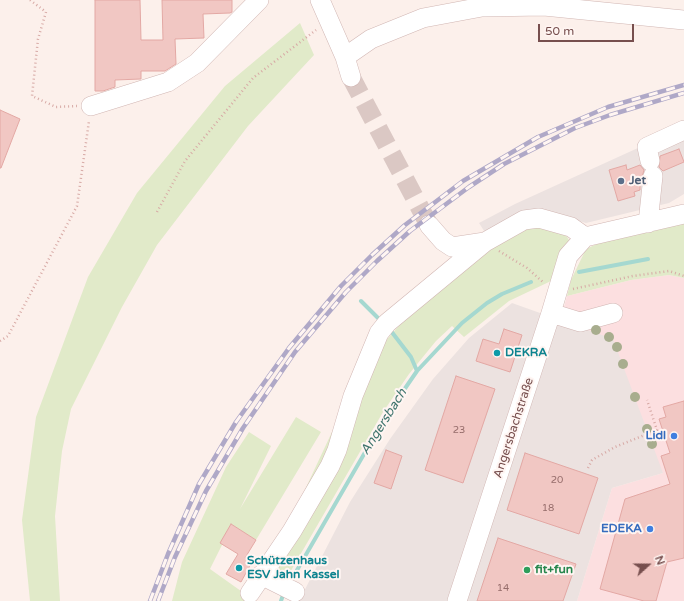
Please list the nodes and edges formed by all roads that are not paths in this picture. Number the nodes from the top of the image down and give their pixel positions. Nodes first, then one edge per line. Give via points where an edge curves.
1 (260, 0) edge
2 (320, 0) edge
3 (621, 7) edge
4 (681, 20) edge
5 (345, 57) junction
6 (351, 77) tunnel mouth
7 (91, 106) road end
8 (684, 130) edge
9 (684, 214) edge
10 (648, 223) junction
11 (429, 225) tunnel mouth
12 (585, 237) junction
13 (485, 242) junction
14 (551, 313) junction
15 (613, 313) dead end
16 (268, 578) junction
17 (295, 592) dead end
18 (250, 593) dead end
19 (457, 601) edge

1 - 7 street via 196,63 168,82
2 - 5 street
3 - 4 street
3 - 5 street via 482,7 423,18 371,39
5 - 6 street
8 - 10 street via 647,147 652,168
9 - 10 street
10 - 12 street
11 - 13 street via 452,247
12 - 13 street via 571,227 539,218 524,220
12 - 14 street, Angersbachstraße via 568,256
13 - 16 street via 387,323 379,333 353,396 330,466
14 - 15 street via 580,322
14 - 19 street, Angersbachstraße
16 - 17 street
16 - 18 street

